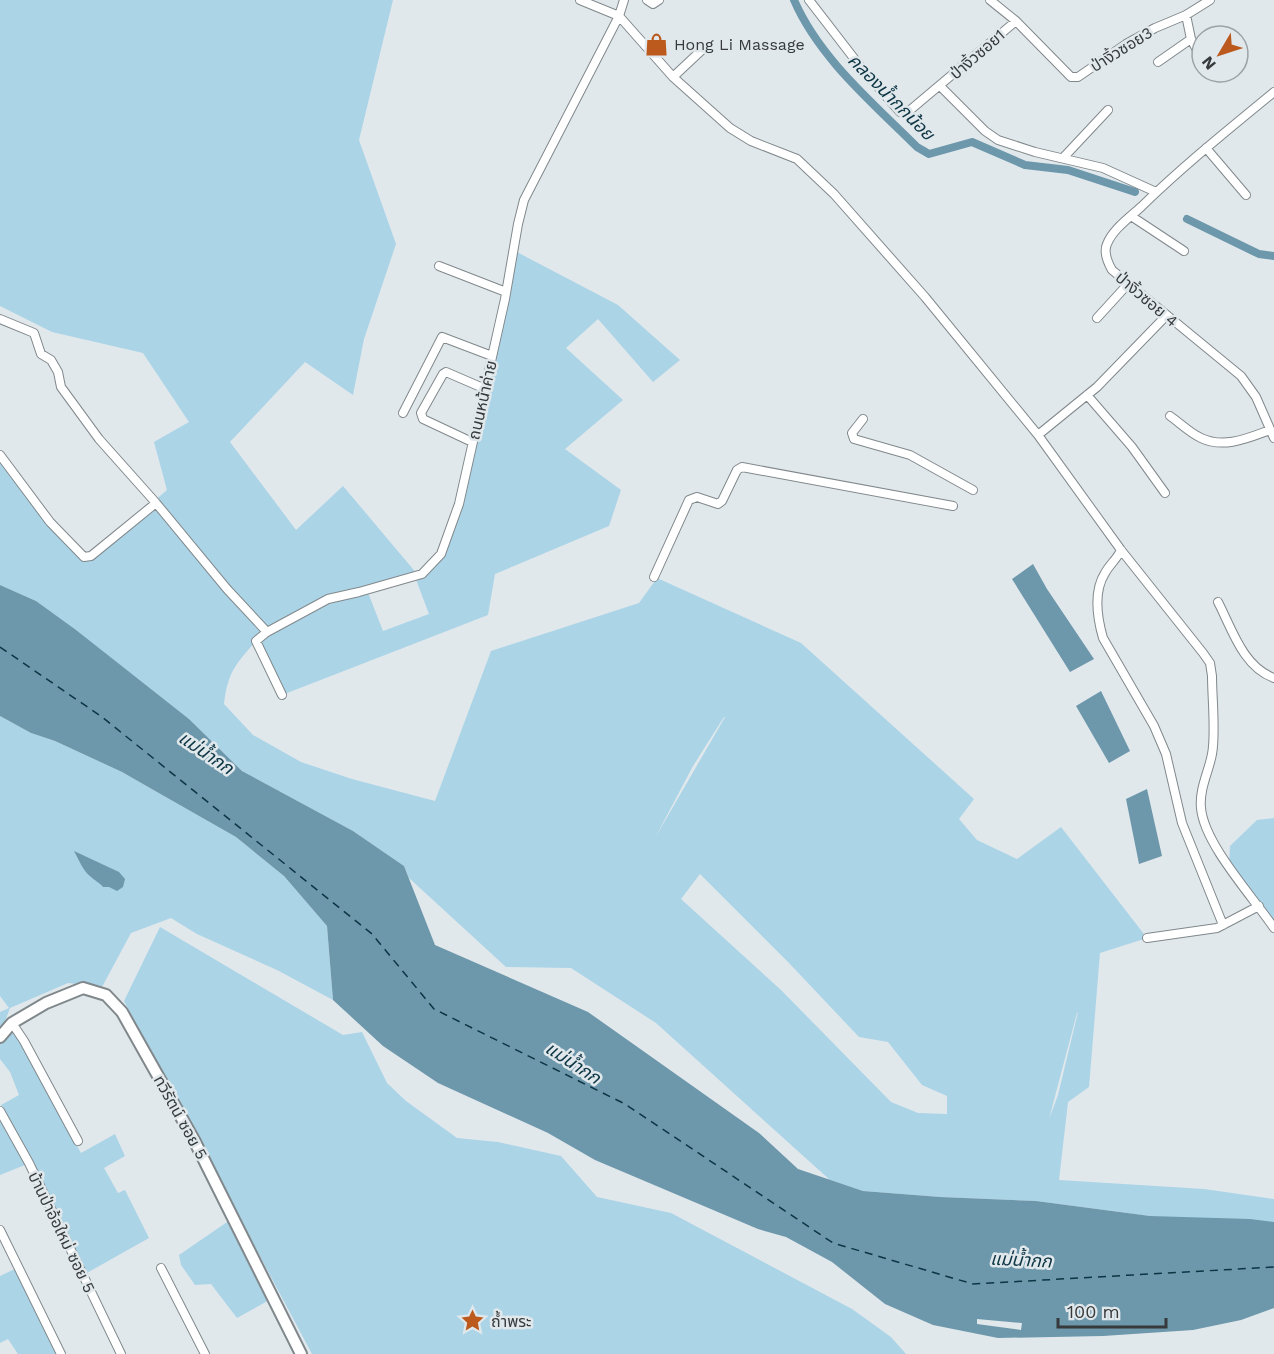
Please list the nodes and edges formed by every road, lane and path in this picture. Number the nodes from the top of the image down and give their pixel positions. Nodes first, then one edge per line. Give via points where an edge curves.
1 (580, 0) edge
2 (624, 0) edge
3 (647, 0) edge
4 (659, 0) edge
5 (809, 0) edge
6 (990, 0) edge
7 (1210, 0) edge
8 (1186, 15) junction
9 (619, 16) junction
10 (1016, 21) junction
11 (1190, 34) edge
12 (1190, 40) edge
13 (705, 47) dead end
14 (1158, 62) dead end
15 (673, 77) junction
16 (940, 86) junction
17 (1274, 92) edge
18 (1108, 110) dead end
19 (1206, 148) junction
20 (1063, 158) junction
21 (1156, 192) junction
22 (1246, 195) dead end
23 (1131, 216) junction
24 (1184, 251) dead end
25 (439, 266) dead end
26 (1128, 284) junction
27 (506, 292) junction
28 (1166, 316) junction
29 (1097, 318) dead end
30 (0, 319) edge
31 (492, 356) junction
32 (483, 388) junction
33 (1087, 395) junction
34 (403, 413) dead end
35 (1170, 416) dead end
36 (863, 418) dead end
37 (1272, 434) edge
38 (1038, 435) junction
39 (472, 442) junction
40 (0, 455) edge
41 (973, 490) dead end
42 (1165, 493) dead end
43 (156, 503) junction
44 (953, 506) dead end
45 (1121, 550) junction
46 (654, 577) dead end
47 (1218, 602) dead end
48 (267, 632) junction
49 (1274, 678) edge
50 (282, 695) dead end
51 (1259, 906) junction
52 (1223, 925) junction
53 (1274, 928) edge
54 (1147, 938) dead end
55 (12, 1023) junction
56 (0, 1036) edge
57 (0, 1111) edge
58 (78, 1141) dead end
59 (0, 1230) edge
60 (161, 1268) dead end
61 (61, 1354) edge
62 (121, 1354) edge
63 (205, 1354) edge
64 (301, 1354) edge

1 - 9 street
2 - 9 street, ถนนหน้าค่าย
3 - 4 street via 653,4
5 - 16 street, ป่างิ้วซอย1 via 900,112 909,111
6 - 10 street, ป่างิ้วซอย1
7 - 8 street, ป่างิ้วซอย3
8 - 10 street, ป่างิ้วซอย3 via 1126,44 1078,77 1071,77
8 - 11 street
9 - 15 street
9 - 27 street, ถนนหน้าค่าย via 524,200
10 - 16 street, ป่างิ้วซอย1
12 - 14 street
13 - 15 street
15 - 38 street via 730,128 807,167 925,297
16 - 20 street via 998,140
17 - 19 street, ป่างิ้วซอย 4
18 - 20 street
19 - 21 street, ป่างิ้วซอย 4
19 - 22 street
20 - 21 street via 1103,168
21 - 23 street, ป่างิ้วซอย 4
23 - 24 street
23 - 26 street, ป่างิ้วซอย 4 via 1106,246 1112,270
25 - 27 street
26 - 28 street, ป่างิ้วซอย 4
26 - 29 street
27 - 31 street, ถนนหน้าค่าย
28 - 33 street
28 - 37 street, ป่างิ้วซอย 4 via 1241,376 1256,397
30 - 43 street via 34,333 42,354 58,372 61,387 99,439
31 - 32 street, ถนนหน้าค่าย
31 - 34 street via 442,337
32 - 39 street, ถนนหน้าค่าย
32 - 39 street via 446,372 421,414 423,420
33 - 38 street
33 - 42 street
35 - 37 street via 1201,438 1219,443
36 - 41 street via 852,433 856,441 910,455
38 - 45 street
39 - 48 street, ถนนหน้าค่าย via 459,504 441,554 422,574 328,599
40 - 43 street via 50,522 84,557 91,556
43 - 48 street
44 - 46 street via 742,467 718,504 697,497 689,500
45 - 51 street via 1210,663 1213,753 1201,807 1217,848
45 - 52 street via 1101,582 1097,605 1100,628 1166,754 1182,823
47 - 49 street via 1248,661
48 - 50 street via 256,641
51 - 52 street
51 - 53 street
52 - 54 street
55 - 56 street, ทวีรัตน์ ซอย 5
55 - 58 street
55 - 64 street, ทวีรัตน์ ซอย 5 via 83,988 106,995 122,1012 194,1140
57 - 62 street, บ้านป่าอ้อใหม่ ซอย 5
59 - 61 street
60 - 63 street

